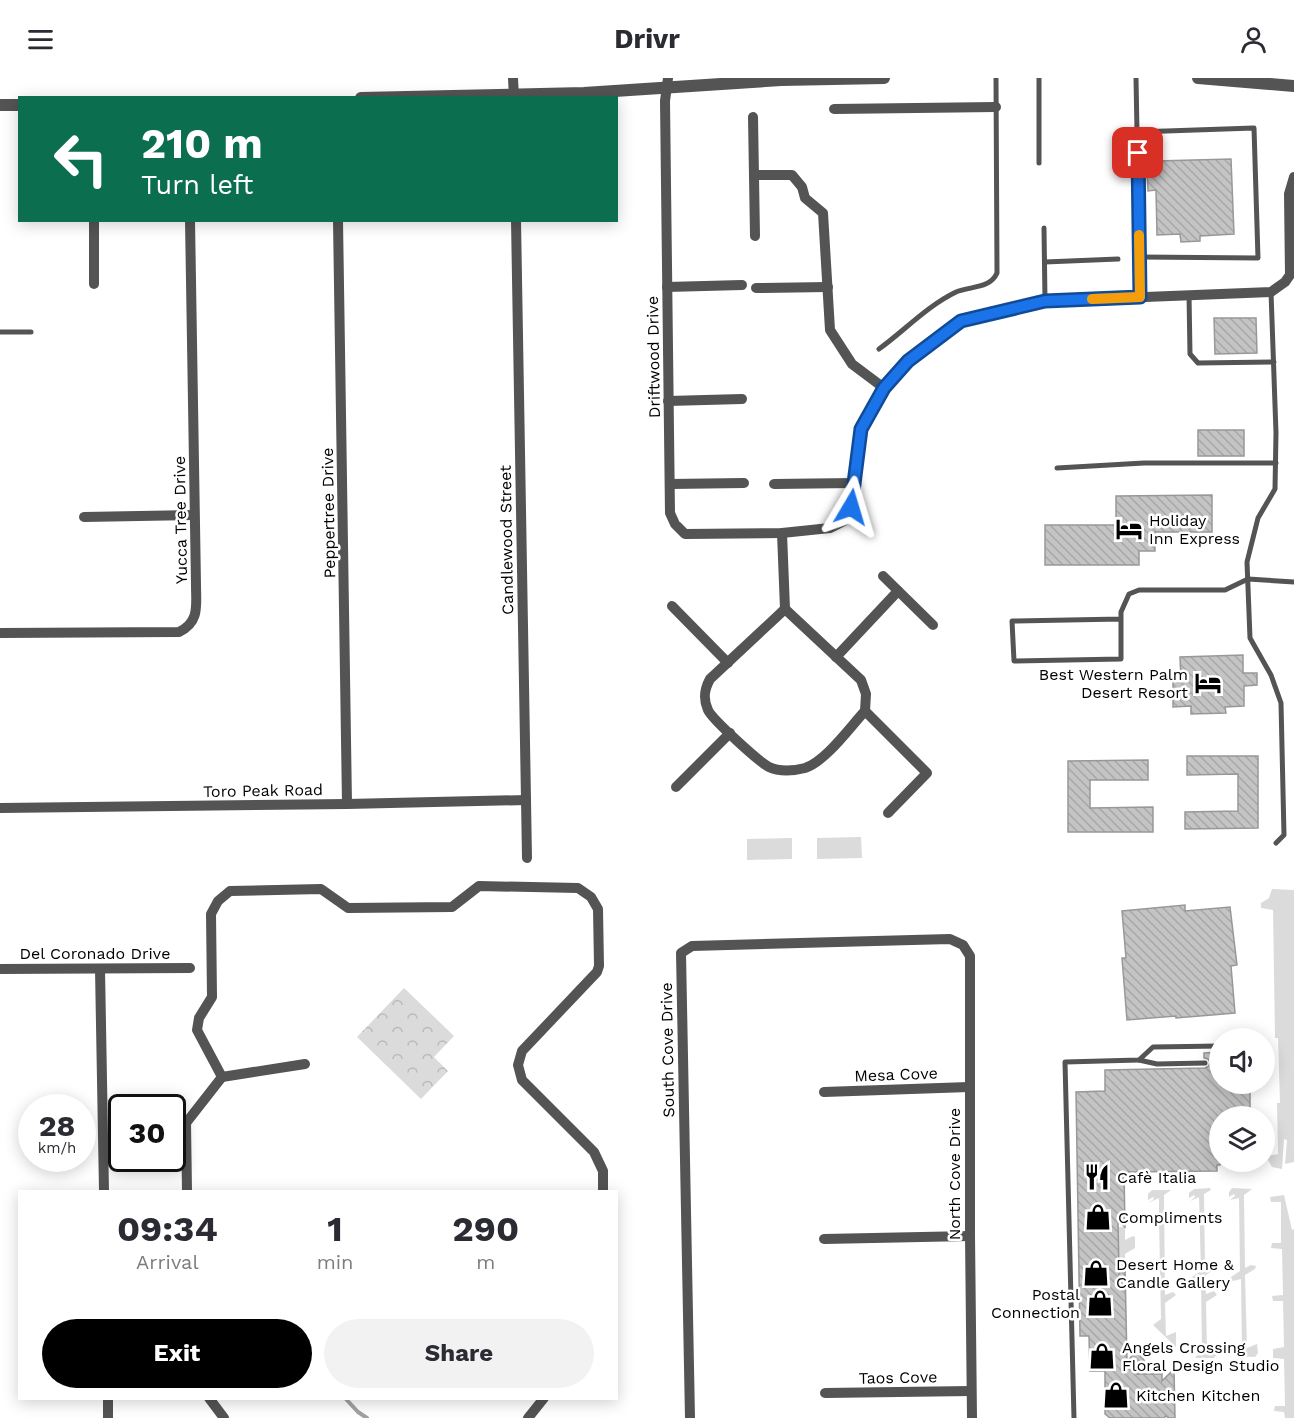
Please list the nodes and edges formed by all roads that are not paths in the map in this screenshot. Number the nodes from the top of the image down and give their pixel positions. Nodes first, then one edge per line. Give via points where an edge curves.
1 (513, 78) edge
2 (884, 78) edge
3 (996, 78) edge
4 (1039, 78) edge
5 (1136, 78) edge
6 (1198, 78) edge
7 (1267, 81) edge
8 (667, 83) edge
9 (1294, 86) edge
10 (514, 96) edge
11 (0, 105) edge
12 (18, 105) edge
13 (996, 107) junction
14 (834, 109) dead end
15 (753, 117) dead end
16 (1137, 132) junction
17 (1040, 163) dead end
18 (754, 175) junction
19 (1294, 177) edge
20 (94, 222) edge
21 (190, 222) edge
22 (338, 222) edge
23 (516, 222) edge
24 (1044, 228) dead end
25 (755, 236) dead end
26 (1140, 257) junction
27 (1118, 260) dead end
28 (1045, 262) junction
29 (94, 284) dead end
30 (742, 285) dead end
31 (667, 287) junction
32 (828, 287) junction
33 (756, 288) dead end
34 (1271, 292) junction
35 (1189, 295) junction
36 (1140, 297) junction
37 (1045, 301) junction
38 (0, 332) edge
39 (31, 332) dead end
40 (879, 350) dead end
41 (1274, 362) junction
42 (884, 388) junction
43 (742, 399) dead end
44 (668, 401) junction
45 (1275, 463) junction
46 (1057, 468) dead end
47 (744, 483) dead end
48 (854, 483) junction
49 (670, 484) junction
50 (774, 484) dead end
51 (194, 515) junction
52 (84, 518) dead end
53 (782, 533) junction
54 (883, 576) dead end
55 (1248, 579) junction
56 (1294, 582) edge
57 (898, 591) junction
58 (672, 606) dead end
59 (785, 609) junction
60 (1121, 619) junction
61 (933, 625) dead end
62 (0, 633) edge
63 (836, 657) junction
64 (728, 663) junction
65 (865, 711) junction
66 (730, 733) junction
67 (675, 787) dead end
68 (526, 800) junction
69 (347, 804) junction
70 (0, 808) edge
71 (888, 813) dead end
72 (1276, 843) dead end
73 (527, 858) dead end
74 (950, 939) joint
75 (190, 968) dead end
76 (0, 969) edge
77 (100, 969) junction
78 (1209, 1046) edge
79 (1139, 1060) junction
80 (1205, 1063) dead end
81 (305, 1064) dead end
82 (222, 1077) junction
83 (969, 1087) junction
84 (824, 1092) dead end
85 (104, 1190) edge
86 (187, 1190) edge
87 (603, 1190) edge
88 (970, 1236) junction
89 (824, 1239) dead end
90 (971, 1391) junction
91 (825, 1393) dead end
92 (108, 1400) edge
93 (210, 1400) edge
94 (542, 1400) edge
95 (108, 1418) edge
96 (224, 1418) edge
97 (528, 1418) edge
98 (690, 1418) edge
99 (972, 1418) edge
100 (1074, 1418) edge

1 - 10 street
2 - 8 street
3 - 13 lane
4 - 17 lane
5 - 16 lane
6 - 7 street
7 - 9 street
8 - 10 street
8 - 31 street, Driftwood Drive
11 - 12 street
13 - 14 street
13 - 40 lane via 997,273 988,283 956,292 928,310
15 - 18 street
16 - 26 lane
16 - 26 lane via 1254,128 1258,258
18 - 25 street
18 - 32 street via 792,175 805,198 823,213
19 - 34 street via 1289,194 1290,275
20 - 29 street
21 - 51 street, Yucca Tree Drive
22 - 69 street, Peppertree Drive
23 - 68 street, Candlewood Street
24 - 28 lane
26 - 36 lane
27 - 28 lane
28 - 37 lane
30 - 31 street
31 - 44 street, Driftwood Drive
32 - 33 street
32 - 42 street via 830,330 852,364
34 - 35 street
34 - 41 lane
35 - 36 street
35 - 41 lane via 1190,354 1198,363
36 - 37 street
37 - 42 street via 961,321 908,361
38 - 39 lane
41 - 45 lane
42 - 48 street via 861,429
43 - 44 street
44 - 49 street, Driftwood Drive
45 - 46 lane via 1144,463
45 - 55 lane via 1275,489 1258,518 1247,562
47 - 49 street
48 - 50 street
48 - 53 street, Driftwood Drive via 851,507 844,521 830,528
49 - 53 street, Driftwood Drive via 670,513 685,534
51 - 52 street
51 - 62 street, Yucca Tree Drive via 196,609 189,627 179,632
53 - 59 street
54 - 57 street
55 - 56 lane
55 - 60 lane via 1225,590 1139,590 1129,594
55 - 72 lane via 1250,638 1281,703 1284,836
57 - 61 street
57 - 63 street
58 - 64 street
59 - 63 street
59 - 64 street
60 - 60 lane via 1012,621 1014,661 1121,659
63 - 65 street via 861,680 866,694
64 - 66 street via 710,680 704,695 709,713
65 - 66 street via 816,764 802,769 769,767
65 - 71 street via 927,773
66 - 67 street
68 - 69 street, Toro Peak Road
68 - 73 street, Candlewood Street
69 - 70 street, Toro Peak Road
74 - 83 street, North Cove Drive via 963,945 970,956
74 - 98 street, South Cove Drive via 692,946 681,953
75 - 77 street, Del Coronado Drive
76 - 77 street, Del Coronado Drive
77 - 85 street
78 - 79 lane via 1153,1047
79 - 80 lane via 1157,1064
79 - 100 lane via 1065,1062
81 - 82 street
82 - 86 street via 186,1123
82 - 87 street via 197,1030 212,997 211,914 230,891 321,889 348,908 452,908 479,886 578,888 591,897 598,909 597,972 522,1051 518,1065 522,1080 594,1152 603,1171
83 - 84 street, Mesa Cove
83 - 88 street, North Cove Drive
88 - 89 street
88 - 90 street, North Cove Drive
90 - 91 street, Taos Cove
90 - 99 street, North Cove Drive
92 - 95 street
93 - 96 street
94 - 97 street

